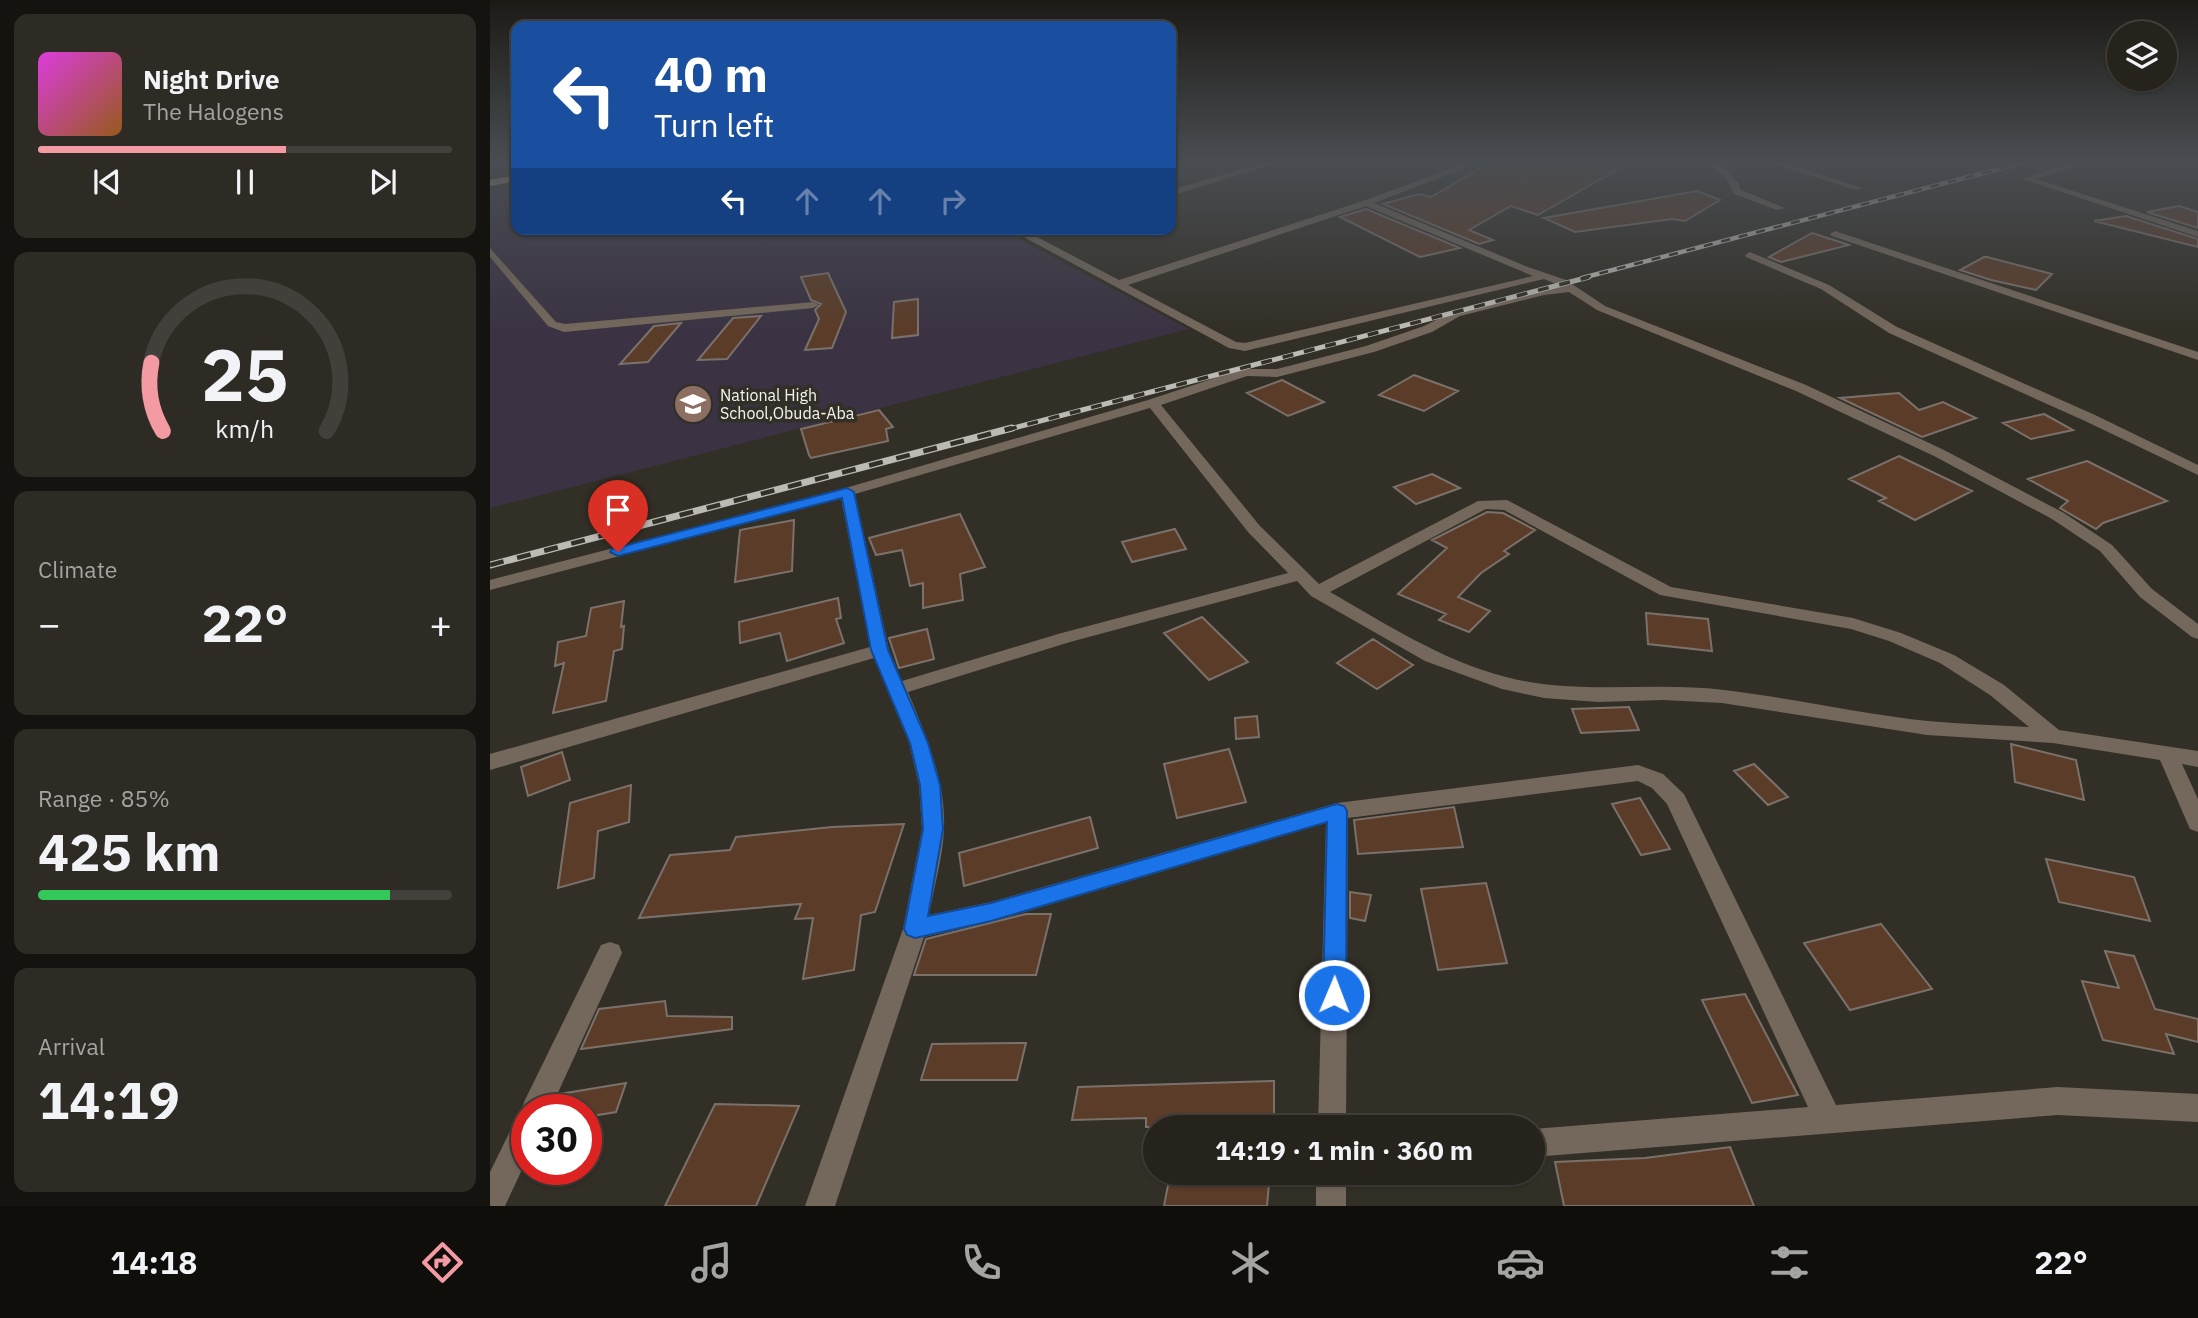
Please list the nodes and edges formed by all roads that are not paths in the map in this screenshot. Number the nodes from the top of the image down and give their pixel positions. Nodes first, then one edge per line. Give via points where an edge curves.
1 (1326, 216) edge
2 (1399, 216) edge
3 (2145, 216) edge
4 (2198, 233) edge
5 (1835, 234) dead end
6 (1024, 235) edge
7 (492, 256) edge
8 (1750, 256) dead end
9 (1545, 276) junction
10 (1119, 284) junction
11 (1573, 288) junction
12 (813, 305) dead end
13 (1233, 345) junction
14 (2198, 356) edge
15 (1246, 372) junction
16 (1153, 403) junction
17 (2198, 471) edge
18 (847, 492) junction
19 (1300, 575) junction
20 (490, 585) edge
21 (1317, 592) junction
22 (2198, 633) edge
23 (880, 650) junction
24 (897, 689) junction
25 (2053, 736) junction
26 (2167, 753) junction
27 (2198, 759) edge
28 (490, 762) edge
29 (1337, 811) junction
30 (2198, 823) edge
31 (915, 929) junction
32 (610, 953) dead end
33 (543, 1094) edge
34 (2198, 1108) edge
35 (1332, 1115) edge
36 (1829, 1121) junction
37 (1545, 1142) edge
38 (511, 1160) edge
39 (1331, 1185) edge
40 (490, 1204) edge
41 (820, 1206) edge
42 (1331, 1206) edge

1 - 10 street
2 - 9 street
3 - 4 street
5 - 14 street
6 - 10 street
7 - 12 street via 552,324 564,328
8 - 17 street via 1825,287 1893,330
9 - 11 street
9 - 13 street via 1286,339
10 - 13 street
11 - 15 street via 1456,314 1370,349 1284,372
11 - 22 street via 1601,308 1801,387 2059,516 2106,548 2146,593
13 - 15 street via 1247,362
15 - 16 street
16 - 18 street
16 - 19 street via 1254,529
18 - 20 street
18 - 23 street
19 - 21 street
19 - 24 street via 1077,634
21 - 25 street via 1432,657 1513,685 1598,695 1722,696 1927,727
21 - 25 street via 1483,504 1497,503 1525,513 1667,591 1853,624 1895,637 1947,659 1997,690
23 - 24 street
23 - 28 street
24 - 31 street via 930,785 933,829
25 - 26 street
26 - 27 street
26 - 30 street
29 - 31 street via 991,912
29 - 35 street
29 - 36 street via 1638,773 1653,778 1676,800
31 - 41 street
32 - 33 street
34 - 36 street via 2058,1101
36 - 37 street
38 - 40 street
39 - 42 street

